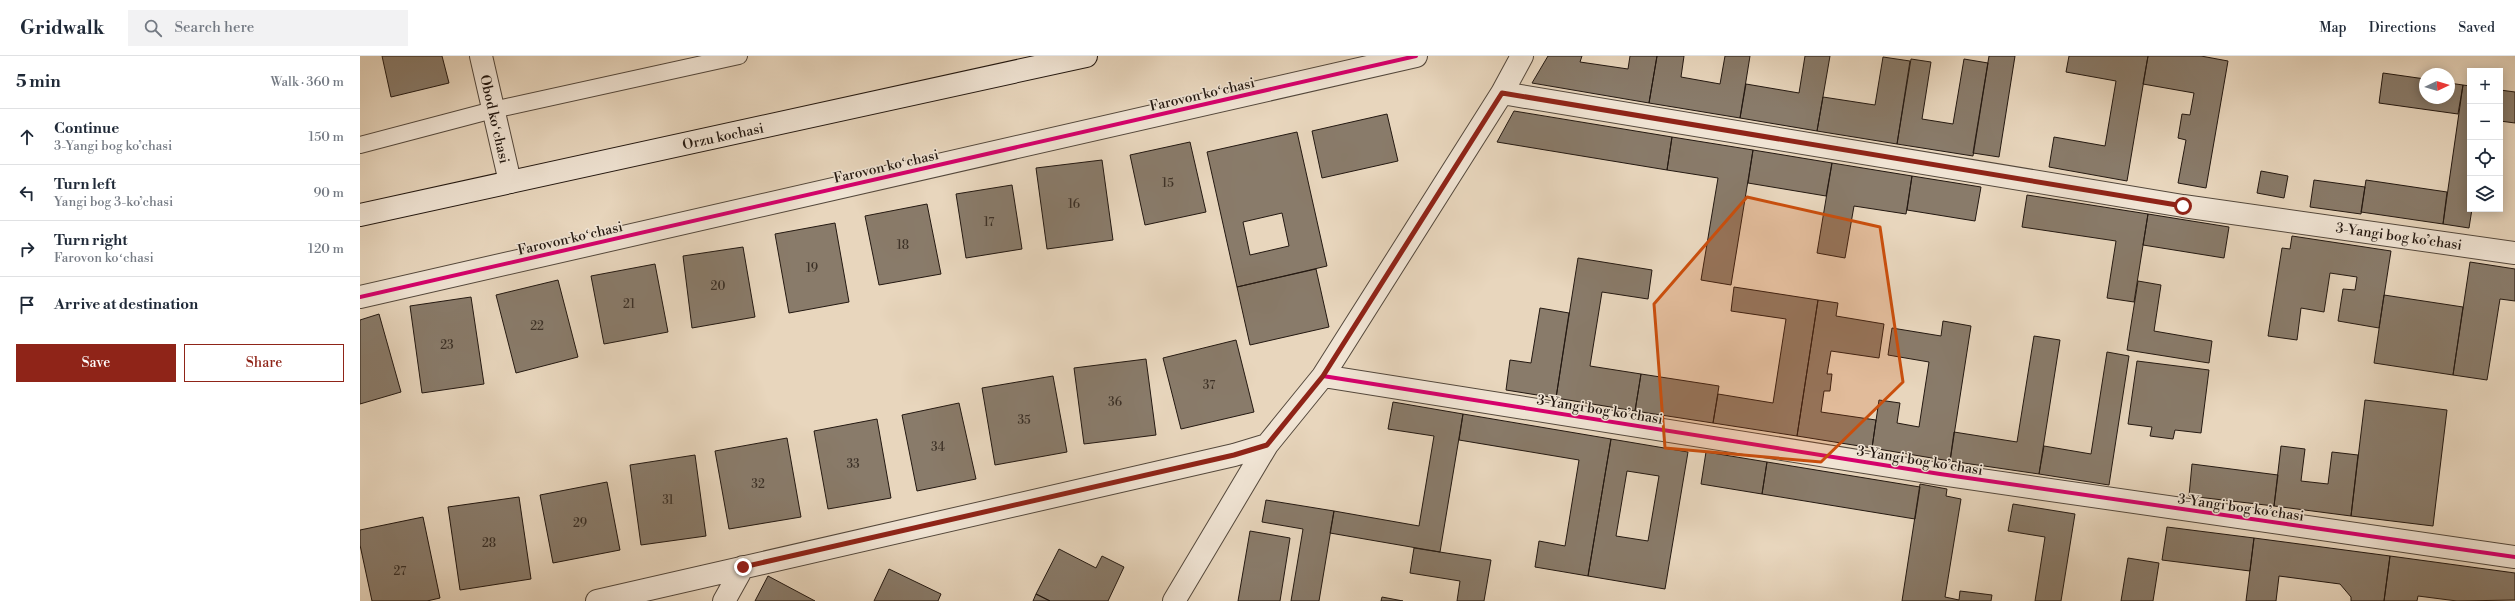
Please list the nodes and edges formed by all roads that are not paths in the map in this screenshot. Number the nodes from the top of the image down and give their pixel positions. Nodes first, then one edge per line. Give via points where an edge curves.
1 (481, 56) edge
2 (739, 56) edge
3 (1086, 56) edge
4 (1416, 56) edge
5 (1522, 56) edge
6 (1502, 93) junction
7 (493, 110) junction
8 (360, 145) edge
9 (510, 182) junction
10 (360, 215) edge
11 (2515, 253) edge
12 (360, 298) edge
13 (1323, 376) junction
14 (1267, 445) junction
15 (2515, 558) edge
16 (743, 567) junction
17 (597, 601) edge
18 (724, 601) edge
19 (1174, 601) edge

1 - 7 street, Obod koʻchasi
2 - 7 lane
3 - 9 street, Orzu kochasi
4 - 12 street, Farovon koʻchasi
5 - 6 street
6 - 11 street, 3-Yangi bog koʼchasi via 2183,206
6 - 13 street
7 - 8 lane
7 - 9 street, Obod koʻchasi
9 - 10 street, Orzu kochasi
13 - 14 street
13 - 15 street, 3-Yangi bog koʼchasi via 1940,474
14 - 16 street via 1234,455
14 - 19 street
16 - 17 street
16 - 18 street

